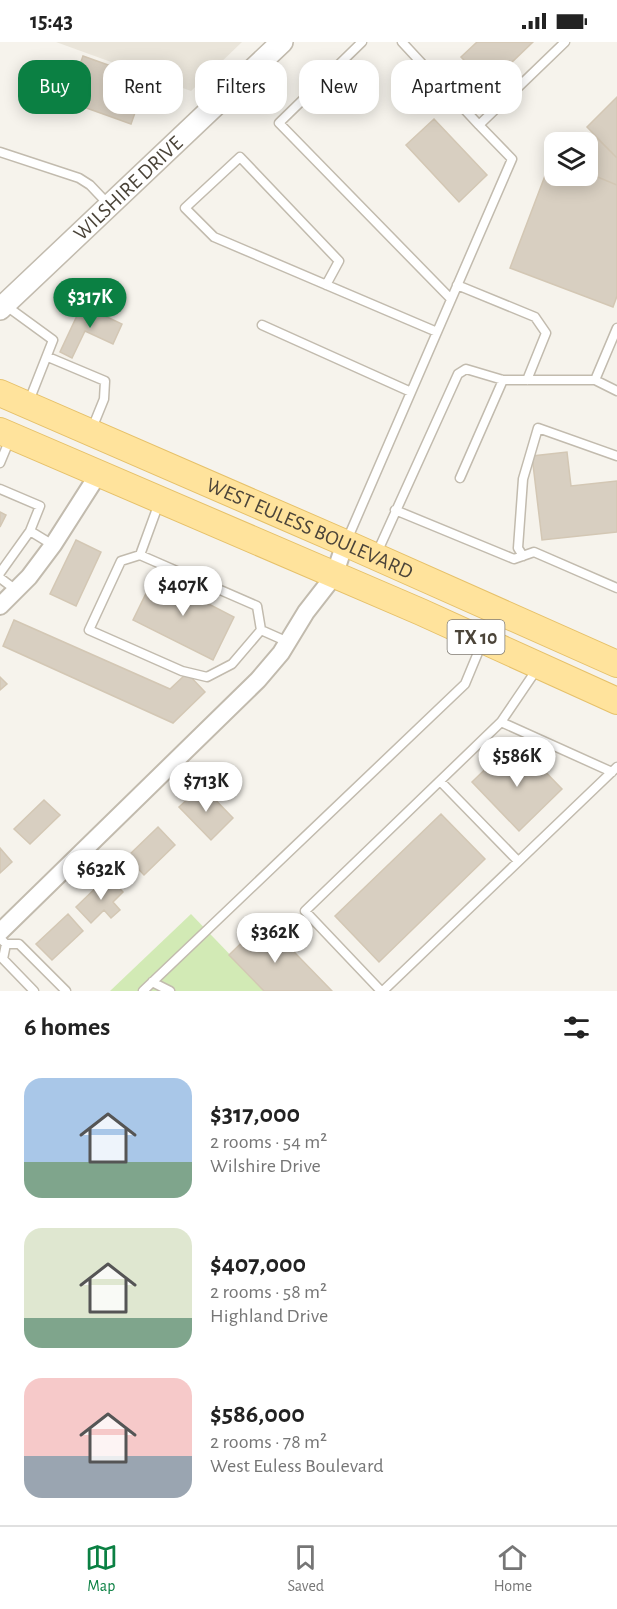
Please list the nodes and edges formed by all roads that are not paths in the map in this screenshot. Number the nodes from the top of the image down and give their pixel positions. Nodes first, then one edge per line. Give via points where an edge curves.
1 (282, 42) edge
2 (362, 42) edge
3 (402, 42) edge
4 (565, 42) edge
5 (478, 125) junction
6 (0, 152) edge
7 (110, 205) junction
8 (326, 285) junction
9 (457, 285) junction
10 (451, 299) junction
11 (2, 307) edge
12 (262, 325) dead end
13 (617, 328) edge
14 (437, 332) junction
15 (48, 357) junction
16 (503, 380) junction
17 (527, 380) junction
18 (594, 380) junction
19 (617, 391) edge
20 (411, 392) junction
21 (0, 393) edge
22 (28, 405) junction
23 (90, 432) junction
24 (5, 434) edge
25 (617, 456) edge
26 (0, 463) edge
27 (99, 473) junction
28 (460, 478) dead end
29 (0, 489) edge
30 (160, 500) junction
31 (395, 510) junction
32 (30, 531) junction
33 (345, 543) junction
34 (53, 544) junction
35 (140, 555) junction
36 (375, 556) junction
37 (523, 556) junction
38 (0, 573) edge
39 (334, 576) junction
40 (0, 578) edge
41 (617, 588) edge
42 (16, 590) junction
43 (0, 606) edge
44 (261, 630) junction
45 (483, 640) junction
46 (288, 642) junction
47 (617, 664) edge
48 (539, 666) junction
49 (617, 701) edge
50 (501, 722) junction
51 (614, 770) edge
52 (440, 781) junction
53 (518, 861) junction
54 (2, 938) edge
55 (152, 982) junction
56 (34, 991) edge
57 (66, 991) edge
58 (143, 991) edge
59 (170, 991) edge
60 (382, 991) edge

1 - 7 street, WILSHIRE DRIVE
2 - 10 lane via 279,123
3 - 5 lane
4 - 5 lane
5 - 9 lane via 512,159
6 - 7 lane via 79,178
7 - 11 street, WILSHIRE DRIVE
8 - 8 lane via 214,237 185,208 240,157 339,261
8 - 14 lane
9 - 10 lane
9 - 17 lane via 535,317 546,333
10 - 14 lane
11 - 15 lane via 53,340
12 - 20 lane
13 - 18 lane
14 - 20 lane
15 - 22 lane
15 - 23 lane via 105,381 104,399
16 - 17 lane
16 - 28 lane
16 - 31 lane via 466,369 458,374
17 - 18 lane
18 - 19 lane
20 - 33 lane
21 - 22 main road, WEST EULESS BOULEVARD / TX 10
22 - 23 main road, WEST EULESS BOULEVARD / TX 10
23 - 33 main road, WEST EULESS BOULEVARD / TX 10
24 - 26 lane
24 - 27 main road, WEST EULESS BOULEVARD / TX 10
25 - 37 lane via 538,428 523,479 518,548
27 - 30 main road, WEST EULESS BOULEVARD / TX 10
27 - 34 street
29 - 32 lane via 40,506
30 - 35 lane
30 - 39 main road, WEST EULESS BOULEVARD / TX 10
31 - 36 lane
31 - 37 lane via 513,559
32 - 34 lane
32 - 38 lane
33 - 36 main road, WEST EULESS BOULEVARD / TX 10
33 - 39 street
34 - 42 street
35 - 44 lane via 256,606
35 - 44 lane via 121,561 89,630 182,671 207,677 232,664
36 - 47 main road, WEST EULESS BOULEVARD / TX 10
37 - 41 lane via 534,552
39 - 45 main road, WEST EULESS BOULEVARD / TX 10
39 - 46 street
40 - 42 lane
42 - 43 street
44 - 46 lane
45 - 48 main road, WEST EULESS BOULEVARD / TX 10
45 - 55 lane via 465,684
46 - 54 street via 258,680
48 - 49 main road, WEST EULESS BOULEVARD / TX 10
48 - 50 lane
50 - 51 lane
50 - 52 lane
51 - 53 lane
52 - 53 lane
52 - 60 lane via 305,911
53 - 60 lane
54 - 56 lane via 3,959
54 - 57 lane via 19,944
55 - 58 lane
55 - 59 lane

